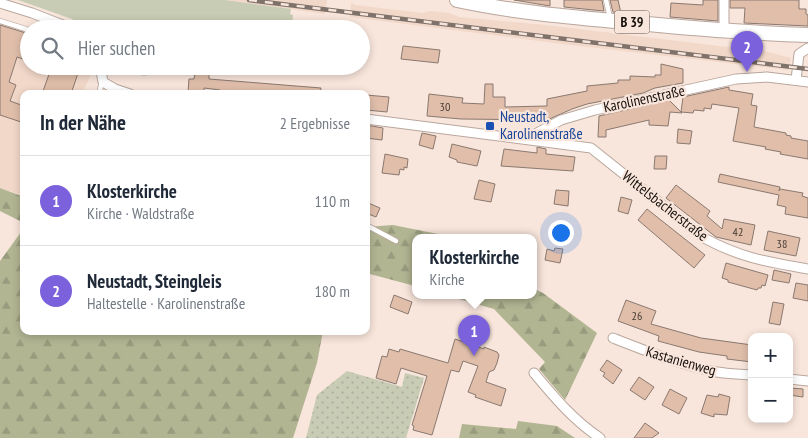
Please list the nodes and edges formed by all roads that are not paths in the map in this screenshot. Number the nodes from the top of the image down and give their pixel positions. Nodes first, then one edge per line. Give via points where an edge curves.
1 (457, 0) edge
2 (606, 0) edge
3 (724, 0) edge
4 (0, 3) edge
5 (50, 20) edge
6 (610, 20) junction
7 (0, 21) edge
8 (20, 27) edge
9 (724, 31) junction
10 (808, 35) edge
11 (808, 48) edge
12 (101, 75) edge
13 (102, 79) junction
14 (796, 80) junction
15 (808, 82) edge
16 (100, 90) edge
17 (120, 90) edge
18 (370, 120) edge
19 (526, 139) junction
20 (370, 227) edge
21 (396, 241) dead end
22 (808, 269) edge
23 (613, 338) dead end
24 (534, 373) dead end
25 (748, 375) edge
26 (793, 379) edge
27 (808, 381) edge
28 (600, 438) edge

1 - 6 main road, B 39 via 492,8
2 - 6 lane
3 - 9 street
4 - 5 street
6 - 9 main road, B 39
7 - 8 lane
9 - 10 main road, B 39
11 - 14 street via 799,54
12 - 13 street
13 - 16 lane
13 - 17 street
14 - 15 street, Karolinenstraße
14 - 19 street, Karolinenstraße via 767,76 736,78 595,110 562,120
18 - 19 street
19 - 22 street, Wittelsbacherstraße via 591,148 704,238 744,256
20 - 21 lane
23 - 25 street, Kastanienweg via 698,368
24 - 28 street via 580,424
26 - 27 street

